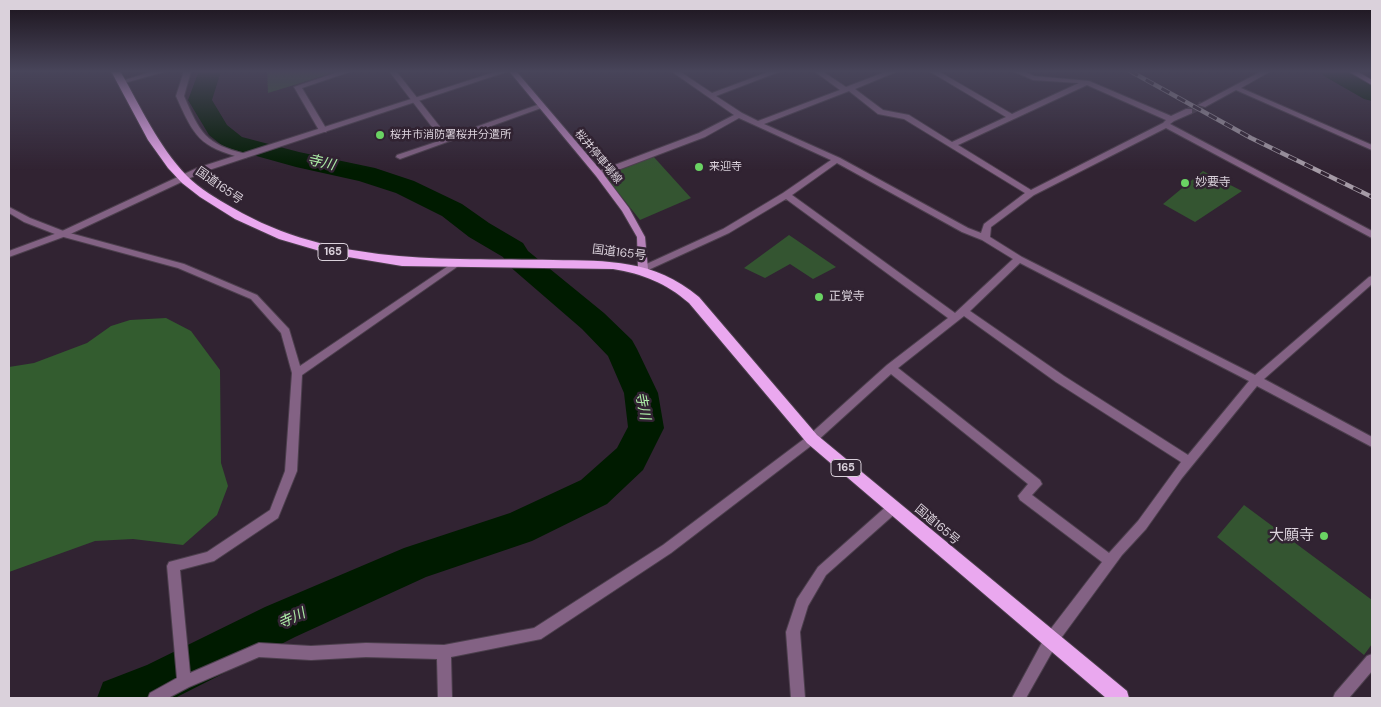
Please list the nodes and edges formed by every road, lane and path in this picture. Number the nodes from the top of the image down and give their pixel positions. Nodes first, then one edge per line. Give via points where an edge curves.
1 (134, 104) edge
2 (184, 104) edge
3 (308, 104) edge
4 (405, 104) edge
5 (416, 104) edge
6 (538, 104) edge
7 (723, 104) edge
8 (809, 104) edge
9 (870, 104) edge
10 (989, 104) edge
11 (1043, 104) edge
12 (1132, 104) edge
13 (1272, 104) edge
14 (540, 107) junction
15 (1189, 111) tunnel mouth
16 (739, 115) junction
17 (1010, 116) junction
18 (1168, 122) junction
19 (756, 124) junction
20 (323, 130) junction
21 (446, 140) junction
22 (952, 145) junction
23 (1372, 148) edge
24 (246, 155) junction
25 (400, 157) dead end
26 (837, 160) junction
27 (599, 174) junction
28 (182, 178) junction
29 (1031, 193) junction
30 (786, 195) junction
31 (9, 210) edge
32 (63, 234) junction
33 (1372, 235) edge
34 (985, 238) junction
35 (9, 254) edge
36 (1019, 259) junction
37 (460, 262) junction
38 (643, 269) junction
39 (1372, 279) edge
40 (964, 311) junction
41 (954, 317) junction
42 (891, 368) junction
43 (297, 373) junction
44 (1256, 380) junction
45 (812, 439) junction
46 (1372, 442) edge
47 (1190, 462) junction
48 (893, 508) junction
49 (1111, 561) junction
50 (1051, 640) junction
51 (444, 652) junction
52 (1372, 661) edge
53 (184, 681) junction
54 (154, 698) edge
55 (445, 698) edge
56 (798, 698) edge
57 (1019, 698) edge
58 (1120, 698) edge
59 (1340, 698) edge

1 - 28 highway, 国道165号 / 165
2 - 24 street via 204,142 220,151
3 - 20 street
4 - 20 street
5 - 21 street
6 - 14 main road, 桜井停車場線
7 - 16 street
8 - 19 street
9 - 22 street via 881,112 906,117
10 - 17 street
11 - 17 street
12 - 18 street
13 - 23 street
14 - 21 street
14 - 27 main road, 桜井停車場線
15 - 18 street
16 - 19 street
16 - 27 street via 702,135
17 - 22 street
18 - 29 street
18 - 33 street
19 - 26 street
20 - 24 street
21 - 25 street
22 - 29 street
24 - 28 street
26 - 30 street
26 - 34 street
27 - 38 main road, 桜井停車場線 via 626,210 640,237
28 - 32 street
28 - 37 highway, 国道165号 / 165 via 240,218 303,244 402,262
29 - 34 street via 987,226
30 - 38 street via 726,231
30 - 41 street
31 - 32 street
32 - 35 street
32 - 43 street via 181,266 254,297 286,332
34 - 36 street
36 - 40 street
36 - 44 street
37 - 38 highway, 国道165号 / 165 via 573,263
37 - 43 street
38 - 45 highway, 国道165号 / 165 via 664,277 694,300
39 - 44 street
40 - 41 street
40 - 47 street via 1060,379
41 - 42 street
42 - 45 street
42 - 49 street via 1036,484 1024,496
43 - 53 street via 291,470 274,514 210,557 173,566
44 - 46 street
44 - 47 street
45 - 48 highway, 国道165号 / 165
45 - 51 street via 667,549 536,634
47 - 49 street
48 - 50 highway, 国道165号 / 165
48 - 56 street via 822,571 802,603 793,632
49 - 50 street
50 - 57 street
50 - 58 highway, 国道165号 / 165
51 - 53 street via 259,650
51 - 55 street
52 - 59 street
53 - 54 street

